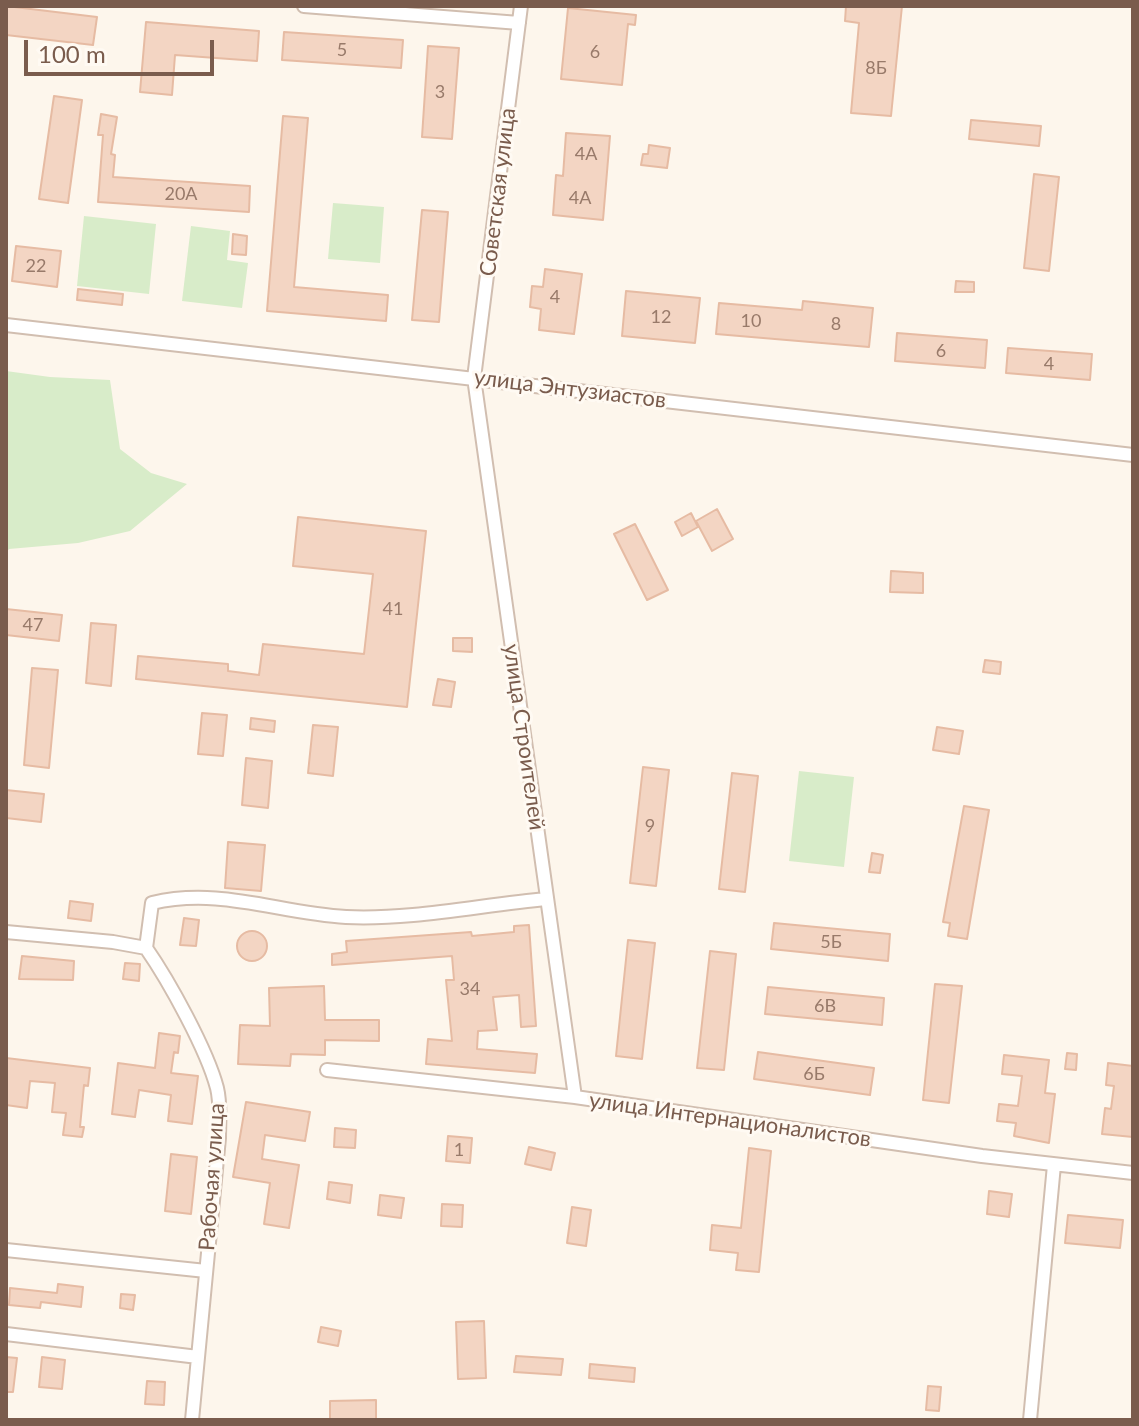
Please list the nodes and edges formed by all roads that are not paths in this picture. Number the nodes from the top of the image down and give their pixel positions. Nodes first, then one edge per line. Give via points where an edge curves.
1 (304, 6) edge
2 (521, 6) edge
3 (519, 23) junction
4 (6, 325) edge
5 (474, 378) junction
6 (1133, 455) edge
7 (547, 899) junction
8 (6, 932) edge
9 (146, 948) junction
10 (327, 1070) dead end
11 (575, 1097) junction
12 (1054, 1165) junction
13 (1133, 1173) edge
14 (6, 1250) edge
15 (206, 1271) junction
16 (6, 1334) edge
17 (198, 1357) junction
18 (192, 1420) edge
19 (1030, 1420) edge

1 - 3 street
2 - 3 street, Советская улица
3 - 5 street, Советская улица
4 - 5 street, улица Энтузиастов
5 - 6 street, улица Энтузиастов
5 - 7 street, улица Строителей
7 - 9 street via 397,917 179,897 152,903
7 - 11 street, улица Строителей
8 - 9 street
9 - 15 street, Рабочая улица via 182,1010 217,1091 219,1138
10 - 11 street, улица Интернационалистов
11 - 12 street, улица Интернационалистов
12 - 13 street, улица Интернационалистов
12 - 19 street
14 - 15 street
15 - 17 street, Рабочая улица
16 - 17 street
17 - 18 street, Рабочая улица

